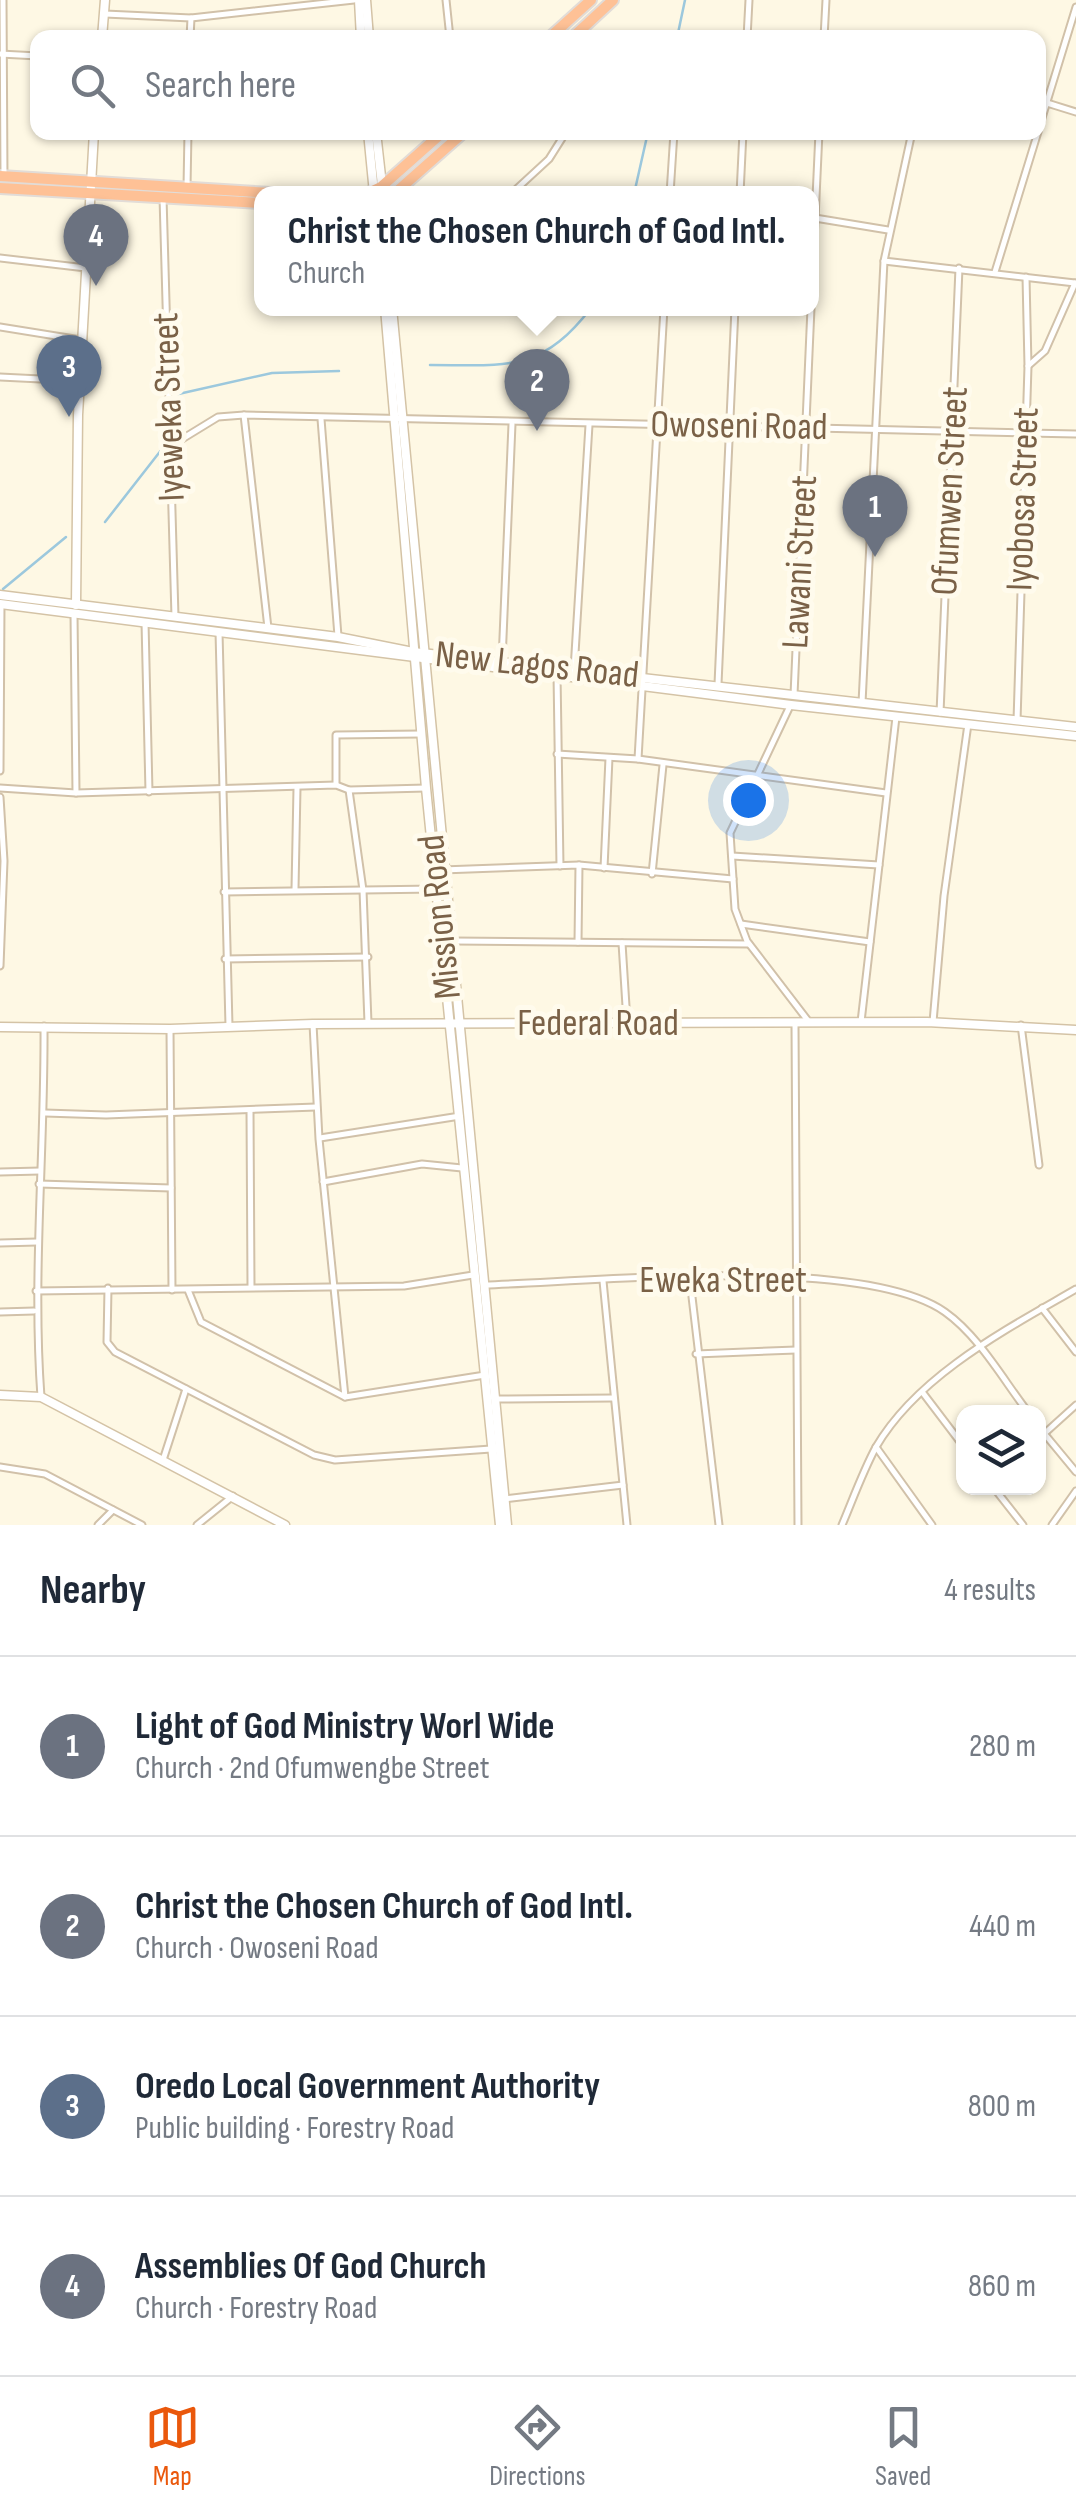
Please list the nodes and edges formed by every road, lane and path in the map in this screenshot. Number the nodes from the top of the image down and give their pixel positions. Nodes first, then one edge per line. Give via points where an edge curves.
1 (3, 0) edge
2 (105, 0) edge
3 (235, 0) edge
4 (359, 0) edge
5 (446, 0) edge
6 (592, 0) edge
7 (613, 0) edge
8 (748, 0) edge
9 (826, 0) edge
10 (1076, 7) edge
11 (236, 12) junction
12 (105, 14) junction
13 (190, 18) junction
14 (103, 30) edge
15 (190, 30) edge
16 (361, 30) edge
17 (367, 30) edge
18 (449, 30) edge
19 (557, 30) edge
20 (589, 30) edge
21 (747, 30) edge
22 (824, 30) edge
23 (2, 54) edge
24 (30, 56) edge
25 (1047, 103) junction
26 (1046, 106) edge
27 (1076, 112) edge
28 (93, 140) edge
29 (188, 140) edge
30 (369, 140) edge
31 (376, 140) edge
32 (434, 140) edge
33 (455, 140) edge
34 (561, 140) edge
35 (673, 140) edge
36 (743, 140) edge
37 (819, 140) edge
38 (910, 140) edge
39 (1036, 140) edge
40 (1, 180) edge
41 (375, 186) edge
42 (376, 186) edge
43 (383, 186) edge
44 (403, 186) edge
45 (519, 186) edge
46 (671, 186) edge
47 (740, 186) edge
48 (816, 186) edge
49 (186, 187) junction
50 (90, 189) junction
51 (254, 192) edge
52 (163, 197) junction
53 (254, 203) edge
54 (819, 219) edge
55 (888, 230) junction
56 (0, 258) edge
57 (884, 261) junction
58 (86, 268) junction
59 (959, 268) junction
60 (995, 272) junction
61 (1026, 276) junction
62 (1076, 281) edge
63 (389, 316) edge
64 (664, 316) edge
65 (735, 316) edge
66 (811, 316) edge
67 (0, 327) edge
68 (83, 340) junction
69 (1028, 366) junction
70 (0, 377) edge
71 (80, 381) junction
72 (244, 415) junction
73 (321, 419) junction
74 (398, 421) junction
75 (512, 424) junction
76 (589, 425) junction
77 (657, 425) junction
78 (730, 426) junction
79 (806, 427) junction
80 (879, 429) junction
81 (954, 431) junction
82 (1024, 432) junction
83 (1076, 434) edge
84 (169, 447) junction
85 (1, 600) edge
86 (74, 609) junction
87 (176, 617) junction
88 (145, 622) junction
89 (268, 628) junction
90 (220, 632) junction
91 (338, 637) junction
92 (418, 655) junction
93 (502, 663) junction
94 (574, 670) junction
95 (557, 671) junction
96 (644, 680) junction
97 (718, 684) junction
98 (792, 700) junction
99 (862, 703) junction
100 (940, 713) junction
101 (896, 717) junction
102 (1, 719) edge
103 (1017, 721) junction
104 (968, 724) junction
105 (1076, 728) edge
106 (424, 734) junction
107 (1076, 736) edge
108 (557, 754) junction
109 (609, 758) junction
110 (638, 759) junction
111 (662, 765) junction
112 (0, 770) edge
113 (757, 774) junction
114 (336, 785) junction
115 (0, 788) edge
116 (298, 788) junction
117 (426, 788) junction
118 (224, 790) junction
119 (349, 790) junction
120 (149, 792) junction
121 (76, 793) junction
122 (886, 793) junction
123 (0, 798) edge
124 (732, 856) junction
125 (2, 861) edge
126 (579, 865) junction
127 (879, 865) junction
128 (560, 866) junction
129 (604, 868) junction
130 (442, 870) junction
131 (652, 874) junction
132 (733, 879) junction
133 (295, 888) junction
134 (437, 888) junction
135 (363, 890) junction
136 (224, 892) junction
137 (740, 924) junction
138 (1, 936) edge
139 (450, 941) junction
140 (578, 942) junction
141 (870, 942) junction
142 (622, 943) junction
143 (749, 944) junction
144 (368, 957) junction
145 (225, 958) junction
146 (0, 966) edge
147 (627, 1022) junction
148 (795, 1022) junction
149 (809, 1022) junction
150 (862, 1022) junction
151 (932, 1022) junction
152 (368, 1023) junction
153 (314, 1024) junction
154 (456, 1024) junction
155 (1021, 1025) junction
156 (0, 1026) edge
157 (44, 1026) junction
158 (229, 1026) junction
159 (170, 1030) junction
160 (1076, 1030) edge
161 (316, 1108) junction
162 (250, 1109) junction
163 (170, 1112) junction
164 (45, 1113) junction
165 (460, 1116) junction
166 (318, 1138) junction
167 (1039, 1165) dead end
168 (465, 1168) junction
169 (0, 1172) edge
170 (40, 1172) junction
171 (322, 1182) junction
172 (39, 1184) junction
173 (171, 1188) junction
174 (38, 1242) junction
175 (0, 1243) edge
176 (476, 1275) junction
177 (796, 1275) junction
178 (690, 1279) junction
179 (604, 1282) junction
180 (484, 1285) junction
181 (332, 1286) junction
182 (251, 1287) junction
183 (108, 1288) junction
184 (1076, 1289) edge
185 (172, 1290) junction
186 (188, 1290) junction
187 (36, 1291) junction
188 (1042, 1308) junction
189 (34, 1311) junction
190 (0, 1312) edge
191 (978, 1348) junction
192 (796, 1350) junction
193 (1076, 1352) edge
194 (696, 1354) junction
195 (489, 1375) junction
196 (186, 1389) junction
197 (923, 1392) junction
198 (0, 1395) edge
199 (41, 1396) junction
200 (345, 1397) junction
201 (613, 1398) junction
202 (494, 1399) junction
203 (1023, 1405) edge
204 (1076, 1405) edge
205 (1046, 1433) edge
206 (1046, 1435) edge
207 (956, 1436) edge
208 (876, 1447) junction
209 (491, 1449) junction
210 (163, 1460) junction
211 (0, 1467) edge
212 (1076, 1472) edge
213 (623, 1485) junction
214 (1076, 1490) edge
215 (999, 1495) edge
216 (233, 1496) junction
217 (504, 1499) junction
218 (114, 1510) junction
219 (929, 1524) edge
220 (98, 1525) edge
221 (142, 1525) edge
222 (197, 1525) edge
223 (285, 1525) edge
224 (504, 1525) edge
225 (627, 1525) edge
226 (719, 1525) edge
227 (798, 1525) edge
228 (842, 1525) edge
229 (1023, 1525) edge
230 (1052, 1525) edge

1 - 23 street
2 - 12 street
3 - 11 street
4 - 11 street
4 - 16 street
4 - 17 street
5 - 18 street
6 - 19 highway
7 - 20 highway
8 - 21 street
9 - 22 street
10 - 25 street
11 - 13 street
12 - 13 street
12 - 14 street
13 - 15 street
23 - 24 street
23 - 40 street
25 - 26 street
25 - 27 street
28 - 50 street
29 - 49 street
30 - 41 street
31 - 42 street
32 - 43 highway
33 - 44 highway
34 - 45 street
35 - 46 street
36 - 47 street
37 - 48 street
38 - 55 street
39 - 60 street
40 - 50 highway
49 - 50 highway
49 - 51 highway
50 - 52 highway
50 - 58 street
52 - 53 highway
52 - 84 street, Iyeweka Street
54 - 55 street
55 - 57 street
56 - 58 street
57 - 59 street
57 - 80 street
58 - 68 street
59 - 60 street
59 - 81 street, Ofumwen Street
60 - 61 street
61 - 62 street
61 - 69 street, Iyobosa Street
62 - 69 street via 1045,351
63 - 74 street, Mission Road
64 - 77 street
65 - 78 street
66 - 79 street, Lawani Street
67 - 68 street
68 - 71 street
69 - 82 street, Iyobosa Street
70 - 71 street
71 - 86 street
72 - 73 street, Owoseni Road
72 - 84 street via 218,417
72 - 89 street
73 - 74 street, Owoseni Road
73 - 91 street
74 - 75 street, Owoseni Road
74 - 92 street, Mission Road
75 - 76 street, Owoseni Road
75 - 93 street
76 - 77 street, Owoseni Road
76 - 94 street
77 - 78 street, Owoseni Road
77 - 96 street
78 - 79 street, Owoseni Road
78 - 97 street
79 - 80 street, Owoseni Road
79 - 98 street, Lawani Street
80 - 81 street, Owoseni Road
80 - 99 street
81 - 82 street, Owoseni Road
81 - 100 street, Ofumwen Street
82 - 83 street, Owoseni Road
82 - 103 street, Iyobosa Street
84 - 87 street, Iyeweka Street
85 - 86 street, New Lagos Road
85 - 102 street
86 - 87 street, New Lagos Road
86 - 88 street, New Lagos Road
86 - 121 street
87 - 89 street, New Lagos Road
88 - 90 street, New Lagos Road
88 - 120 street
89 - 91 street, New Lagos Road
90 - 92 street, New Lagos Road
90 - 118 street
91 - 92 street, New Lagos Road
92 - 93 street, New Lagos Road
92 - 106 street, Mission Road
92 - 130 street, Mission Road
93 - 95 street, New Lagos Road
94 - 95 street, New Lagos Road
94 - 96 street, New Lagos Road
95 - 96 street, New Lagos Road
95 - 108 street
96 - 97 street, New Lagos Road
96 - 98 street, New Lagos Road
96 - 110 street
97 - 98 street, New Lagos Road
98 - 99 street, New Lagos Road
98 - 101 street, New Lagos Road
98 - 113 street
99 - 100 street, New Lagos Road
100 - 103 street, New Lagos Road
101 - 104 street, New Lagos Road
101 - 122 street
102 - 112 street
103 - 105 street, New Lagos Road
104 - 107 street, New Lagos Road
104 - 151 street
106 - 114 street via 336,735
106 - 117 street, Mission Road
108 - 109 street
108 - 128 street
109 - 110 street
109 - 129 street
110 - 111 street
111 - 113 street
111 - 131 street
113 - 122 street
113 - 124 street via 730,832
114 - 116 street
114 - 119 street
115 - 121 street
116 - 118 street
116 - 133 street
117 - 119 street
117 - 134 street, Mission Road
118 - 120 street
118 - 136 street
119 - 135 street
120 - 121 street
122 - 127 street
123 - 125 street
124 - 127 street
124 - 132 street
125 - 138 street
126 - 128 street
126 - 129 street
126 - 140 street
127 - 141 street
128 - 130 street
129 - 131 street
130 - 139 street, Mission Road
131 - 132 street
132 - 137 street
133 - 135 street
133 - 136 street
134 - 135 street
134 - 154 street, Mission Road
135 - 144 street
136 - 145 street
137 - 141 street
137 - 143 street
138 - 146 street
139 - 140 street
139 - 154 street, Mission Road
140 - 142 street
141 - 150 street
142 - 143 street
142 - 147 street
143 - 149 street
144 - 145 street
144 - 152 street
145 - 158 street
147 - 148 street, Federal Road
147 - 154 street, Federal Road
148 - 149 street, Federal Road
148 - 177 street
149 - 150 street, Federal Road
150 - 151 street, Federal Road
151 - 155 street, Federal Road
152 - 153 street, Federal Road
152 - 154 street, Federal Road
153 - 158 street, Federal Road
153 - 161 street
154 - 165 street, Mission Road
154 - 180 street, Mission Road
155 - 160 street, Federal Road
155 - 167 street
156 - 157 street, Federal Road
157 - 159 street, Federal Road
157 - 164 street
158 - 159 street, Federal Road
159 - 163 street
161 - 162 street
161 - 166 street
162 - 163 street
162 - 182 street
163 - 164 street
163 - 173 street
164 - 170 street
165 - 166 street
165 - 168 street, Mission Road
166 - 171 street
168 - 171 street via 422,1164
168 - 176 street, Mission Road
169 - 170 street
170 - 172 street
171 - 181 street
172 - 173 street
172 - 174 street
173 - 185 street
174 - 175 street
174 - 187 street
176 - 181 street via 404,1286
176 - 195 street, Mission Road
177 - 178 street, Eweka Street
177 - 191 street, Eweka Street via 931,1304
177 - 192 street
178 - 179 street, Eweka Street
178 - 194 street
179 - 180 street, Eweka Street
179 - 201 street
180 - 195 street, Mission Road
181 - 182 street
181 - 200 street
182 - 186 street
183 - 185 street
183 - 187 street
183 - 196 street via 108,1342 114,1352
184 - 188 street
185 - 186 street
186 - 200 street via 201,1322
187 - 189 street
188 - 191 street
188 - 193 street
189 - 190 street
189 - 199 street
191 - 197 street
191 - 203 street, Eweka Street
192 - 194 street
192 - 227 street
194 - 226 street
195 - 200 street
195 - 202 street, Mission Road
195 - 209 street, Mission Road
196 - 209 street via 334,1460
196 - 210 street
197 - 207 street
197 - 208 street
198 - 199 street
199 - 210 street
201 - 202 street
201 - 213 street
202 - 217 street, Mission Road
204 - 205 street
206 - 212 street
208 - 219 street
208 - 228 street
209 - 224 street, Mission Road
210 - 216 street
211 - 218 street via 45,1474
213 - 217 street
213 - 225 street
214 - 230 street
215 - 229 street
216 - 222 street
216 - 223 street
217 - 224 street, Mission Road
218 - 220 street
218 - 221 street

